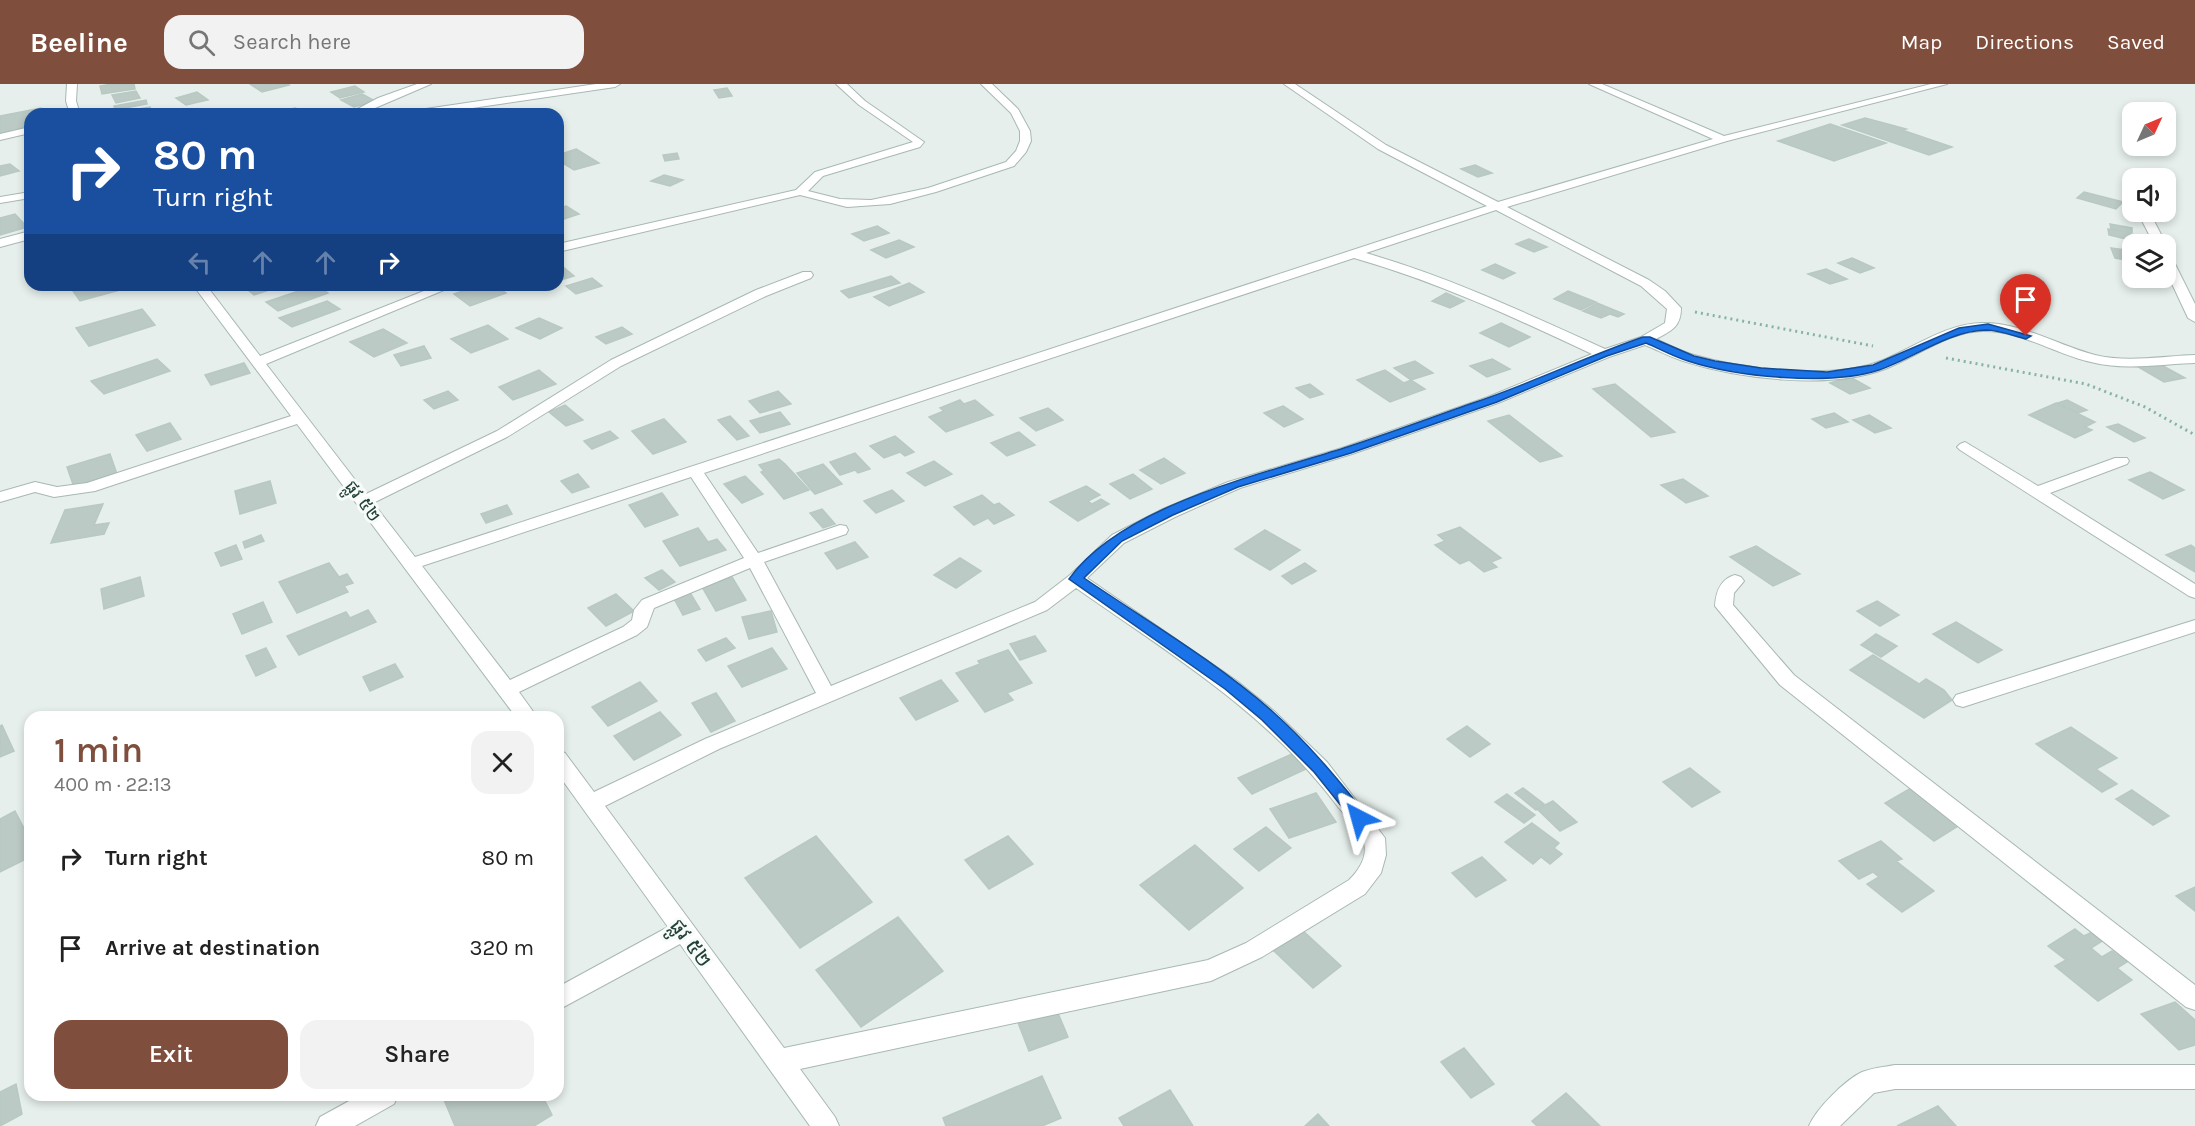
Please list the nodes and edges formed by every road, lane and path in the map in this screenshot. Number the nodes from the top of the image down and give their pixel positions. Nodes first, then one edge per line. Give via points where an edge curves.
1 (72, 84) edge
2 (426, 84) edge
3 (615, 84) edge
4 (841, 84) edge
5 (986, 84) edge
6 (1289, 84) edge
7 (1594, 84) edge
8 (1942, 84) edge
9 (73, 108) edge
10 (365, 108) edge
11 (490, 108) edge
12 (24, 131) edge
13 (0, 137) edge
14 (1723, 139) junction
15 (800, 192) junction
16 (24, 196) edge
17 (0, 200) edge
18 (1498, 207) junction
19 (24, 237) edge
20 (0, 243) edge
21 (564, 247) edge
22 (1355, 254) junction
23 (807, 275) dead end
24 (2176, 279) edge
25 (204, 291) edge
26 (435, 291) edge
27 (2195, 318) edge
28 (1646, 340) junction
29 (1604, 354) junction
30 (2195, 359) edge
31 (258, 362) junction
32 (300, 418) junction
33 (1965, 447) dead end
34 (2121, 461) dead end
35 (695, 471) junction
36 (2036, 493) junction
37 (0, 496) edge
38 (364, 501) junction
39 (840, 530) dead end
40 (754, 560) junction
41 (411, 564) junction
42 (1076, 579) junction
43 (1735, 581) dead end
44 (2195, 592) edge
45 (2195, 626) edge
46 (506, 690) junction
47 (827, 696) junction
48 (1963, 700) dead end
49 (522, 711) edge
50 (564, 766) edge
51 (591, 803) junction
52 (682, 931) junction
53 (564, 996) edge
54 (2195, 999) edge
55 (780, 1061) junction
56 (2195, 1077) edge
57 (374, 1101) edge
58 (329, 1126) edge
59 (826, 1126) edge
60 (1822, 1126) edge

1 - 9 street
2 - 10 street
3 - 11 street
4 - 15 street via 918,141 916,145 819,174
5 - 15 street via 1012,107 1026,128 1021,155 1010,164 876,204 837,202
6 - 18 street via 1382,147
7 - 14 street
8 - 14 street
12 - 13 street
14 - 18 street
15 - 21 street
16 - 17 street
18 - 22 street
18 - 28 street via 1660,294 1674,308 1674,317 1671,325
19 - 20 street
22 - 29 street via 1471,293
22 - 35 street
23 - 38 street via 616,363 502,434
24 - 27 street
25 - 31 street, ផ្លូវ ៥២
26 - 31 street
28 - 29 street
28 - 30 street via 1690,359 1715,364 1827,375 1875,367 1979,327 2015,333 2109,362
29 - 42 street via 1493,400 1234,485 1118,538
31 - 32 street, ផ្លូវ ៥២
32 - 37 street via 89,488 54,492 48,487 35,487
32 - 38 street, ផ្លូវ ៥២
33 - 36 street
34 - 36 street
35 - 40 street
35 - 41 street
36 - 44 street
38 - 41 street, ផ្លូវ ៥២
39 - 40 street
40 - 46 street via 648,604 642,610 641,623 630,631
40 - 47 street
41 - 46 street, ផ្លូវ ៥២
42 - 47 street via 1041,606
42 - 55 street via 1230,686 1320,768 1374,838 1370,873 1357,887 1254,950 1211,970
43 - 54 street via 1725,591 1724,606 1787,681
45 - 48 street
46 - 49 street, ផ្លូវ ៥២
47 - 51 street via 712,744
50 - 51 street, ផ្លូវ ៥២
51 - 52 street, ផ្លូវ ៥២
52 - 53 street
52 - 55 street, ផ្លូវ ៥២
55 - 59 street, ផ្លូវ ៥២
56 - 60 street via 1895,1077 1868,1082
57 - 58 street

